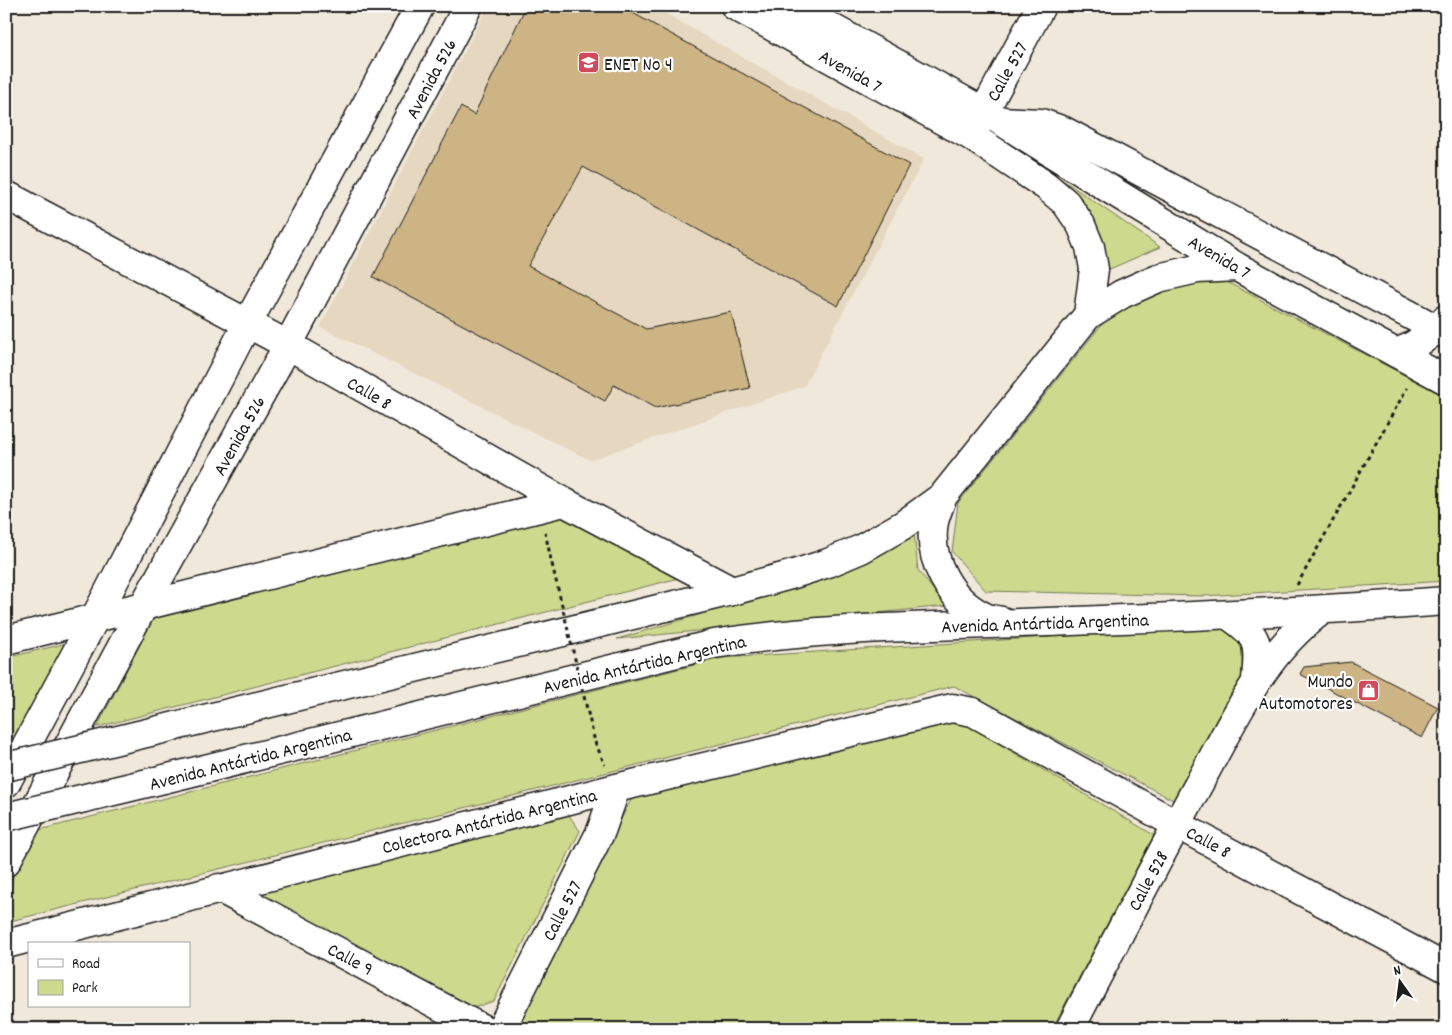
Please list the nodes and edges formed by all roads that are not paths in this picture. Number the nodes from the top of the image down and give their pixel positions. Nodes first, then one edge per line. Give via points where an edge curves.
1 (420, 6) edge
2 (468, 6) edge
3 (735, 6) edge
4 (792, 6) edge
5 (1041, 6) edge
6 (992, 116) junction
7 (971, 136) junction
8 (6, 195) edge
9 (1236, 267) junction
10 (1088, 315) junction
11 (247, 324) junction
12 (1443, 327) edge
13 (288, 345) junction
14 (1408, 360) junction
15 (1446, 380) edge
16 (943, 496) junction
17 (564, 502) junction
18 (732, 591) junction
19 (1446, 601) edge
20 (144, 605) junction
21 (1321, 611) junction
22 (1228, 615) junction
23 (94, 618) junction
24 (1010, 624) junction
25 (6, 640) edge
26 (1256, 680) junction
27 (973, 712) joint
28 (6, 767) edge
29 (6, 782) edge
30 (616, 788) junction
31 (6, 817) edge
32 (1176, 824) junction
33 (6, 862) edge
34 (219, 888) junction
35 (6, 944) edge
36 (1446, 968) edge
37 (483, 1029) edge
38 (501, 1029) edge
39 (1070, 1029) edge

1 - 11 main road
2 - 13 main road, Avenida 526
3 - 7 main road, Avenida 7
4 - 6 main road, Avenida 7
5 - 6 main road, Calle 527
6 - 7 main road, Calle 527
6 - 9 main road, Avenida 7
6 - 12 main road, Avenida 7 via 1040,123 1064,131
7 - 10 main road, Avenida 7 via 1066,203 1090,247 1094,269
8 - 11 main road, Calle 8
9 - 10 main road via 1197,269 1158,278 1122,294
9 - 14 main road, Avenida 7
10 - 16 main road
11 - 13 main road, Calle 8
11 - 23 main road
12 - 14 main road via 1423,341
13 - 17 main road, Calle 8
13 - 20 main road, Avenida 526
14 - 15 main road, Avenida 7
16 - 18 main road via 903,525 861,549 828,563
16 - 24 main road via 934,523 934,551 943,578 960,600 983,616
17 - 18 main road, Calle 8
17 - 20 main road
18 - 28 main road, bridge
19 - 21 main road, Avenida Antártida Argentina
20 - 23 main road
20 - 33 main road, Avenida 526
21 - 22 main road, Avenida Antártida Argentina
21 - 26 main road, Calle 528 via 1303,624
22 - 24 main road, Avenida Antártida Argentina
22 - 26 main road, Calle 528 via 1242,624 1255,639 1258,652
23 - 25 main road
23 - 29 main road
24 - 31 main road, Avenida Antártida Argentina, bridge via 760,637 714,644
26 - 32 main road, Calle 528
27 - 30 main road, Colectora Antártida Argentina via 952,708
27 - 32 main road, Calle 8
30 - 34 main road, Colectora Antártida Argentina
30 - 38 main road, Calle 527 via 601,831
32 - 36 main road, Calle 8
32 - 39 main road, Calle 528
34 - 35 main road, Colectora Antártida Argentina
34 - 37 main road, Calle 9

